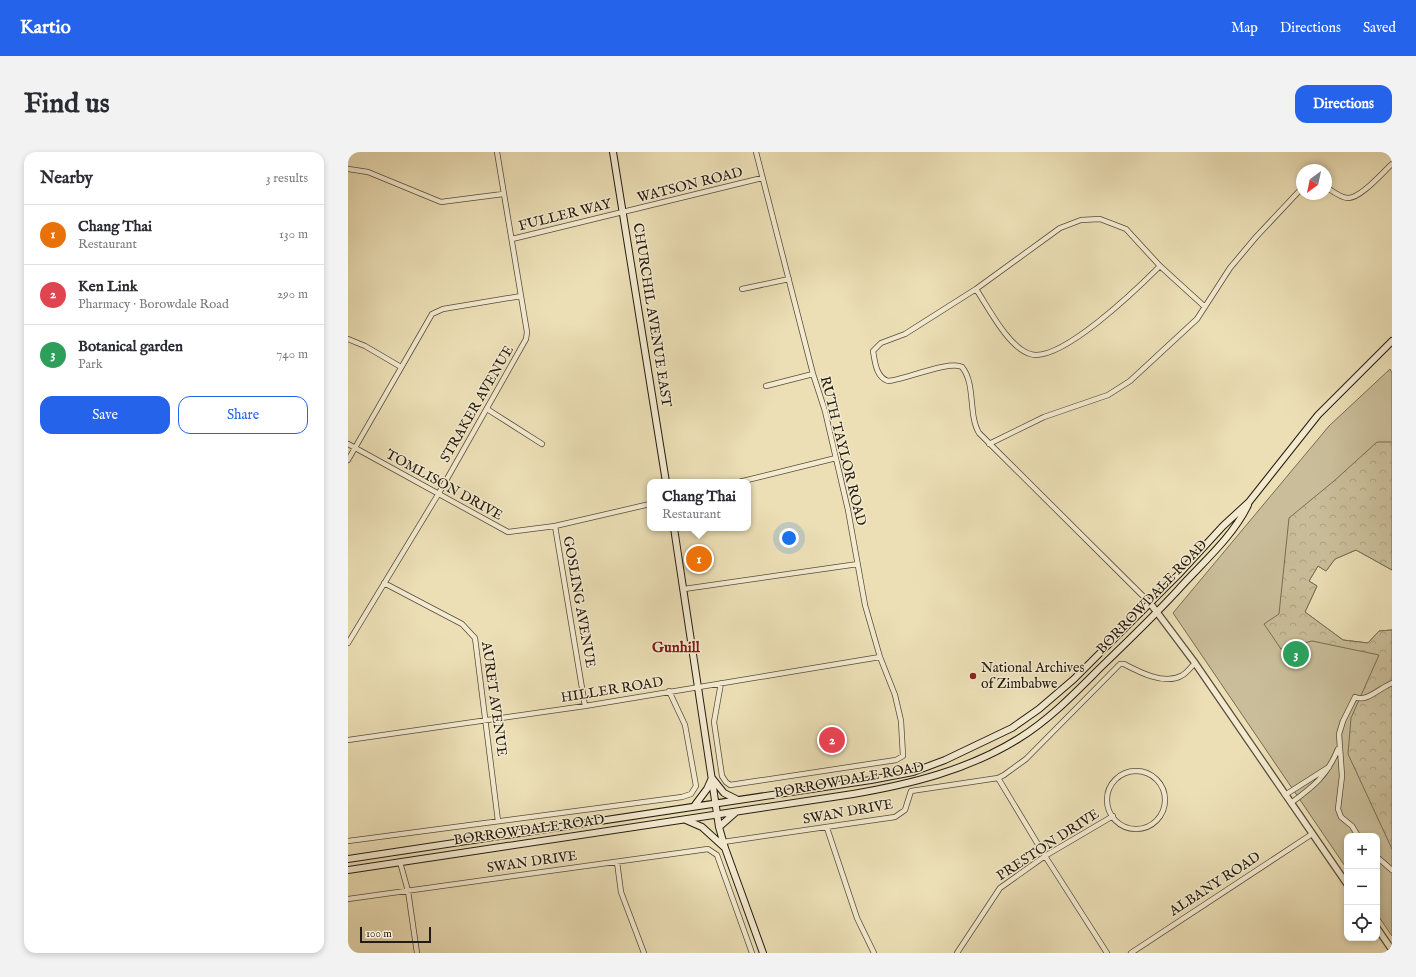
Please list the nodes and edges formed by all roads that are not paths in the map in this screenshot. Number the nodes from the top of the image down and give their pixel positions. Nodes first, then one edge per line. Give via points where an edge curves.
1 (497, 152) edge
2 (613, 152) edge
3 (756, 152) edge
4 (1392, 164) edge
5 (348, 169) edge
6 (762, 178) junction
7 (1332, 191) edge
8 (503, 194) junction
9 (1296, 194) edge
10 (623, 212) junction
11 (512, 239) junction
12 (1160, 266) junction
13 (789, 279) junction
14 (742, 289) dead end
15 (976, 289) junction
16 (521, 296) junction
17 (1205, 307) junction
18 (348, 339) edge
19 (1392, 341) edge
20 (401, 367) junction
21 (813, 374) junction
22 (766, 386) dead end
23 (487, 409) junction
24 (348, 444) edge
25 (542, 444) dead end
26 (989, 444) junction
27 (355, 447) junction
28 (836, 458) junction
29 (348, 460) edge
30 (666, 479) edge
31 (751, 479) edge
32 (439, 493) junction
33 (1249, 502) junction
34 (647, 505) edge
35 (555, 526) junction
36 (674, 531) edge
37 (858, 564) junction
38 (384, 583) junction
39 (684, 589) junction
40 (1150, 603) junction
41 (1158, 611) junction
42 (348, 643) edge
43 (880, 657) junction
44 (1195, 663) junction
45 (1392, 682) edge
46 (720, 683) junction
47 (699, 686) junction
48 (668, 691) junction
49 (585, 706) junction
50 (487, 721) junction
51 (348, 740) edge
52 (1339, 747) junction
53 (1331, 766) junction
54 (712, 778) junction
55 (998, 778) junction
56 (1286, 795) junction
57 (737, 799) junction
58 (715, 802) junction
59 (1291, 804) junction
60 (694, 805) junction
61 (738, 811) junction
62 (717, 814) junction
63 (1113, 816) junction
64 (684, 820) junction
65 (498, 821) junction
66 (719, 826) junction
67 (827, 828) junction
68 (1356, 833) edge
69 (1312, 834) junction
70 (348, 841) edge
71 (724, 845) junction
72 (1045, 856) junction
73 (348, 859) edge
74 (1380, 860) edge
75 (400, 862) junction
76 (617, 862) junction
77 (348, 870) edge
78 (1392, 870) edge
79 (1344, 880) edge
80 (408, 891) junction
81 (348, 899) edge
82 (749, 913) junction
83 (738, 917) junction
84 (1380, 932) edge
85 (1392, 950) edge
86 (417, 953) edge
87 (644, 953) edge
88 (752, 953) edge
89 (763, 953) edge
90 (874, 953) edge
91 (957, 953) edge
92 (1107, 953) edge
93 (1131, 953) edge

1 - 8 street, STRAKER AVENUE
2 - 10 main road, CHURCHIL AVENUE EAST
3 - 6 street, RUTH TAYLOR ROAD
4 - 7 street via 1362,191 1350,198
5 - 8 street via 368,172 441,202
6 - 10 street, WATSON ROAD
6 - 13 street, RUTH TAYLOR ROAD
8 - 11 street, STRAKER AVENUE
9 - 17 street via 1230,268
10 - 11 street, FULLER WAY
10 - 30 main road, CHURCHIL AVENUE EAST
11 - 16 street, STRAKER AVENUE
12 - 15 street via 1126,229 1105,220 1081,220 1060,228
12 - 15 street via 1119,306 1064,345 1050,353 1039,355 1017,346
12 - 17 street
13 - 14 street
13 - 21 street, RUTH TAYLOR ROAD
15 - 26 street via 873,351 878,373 881,378 888,381 954,365 962,368 971,395 976,427
16 - 20 street via 437,311 429,318
16 - 23 street, STRAKER AVENUE via 526,339
17 - 26 street via 1188,328 1122,388 1044,416
18 - 20 street
19 - 33 main road, BORROWDALE ROAD via 1318,415
20 - 27 street
21 - 22 street
21 - 28 street, RUTH TAYLOR ROAD
23 - 25 street
23 - 32 street, STRAKER AVENUE
24 - 27 street, TOMLISON DRIVE
26 - 40 street
27 - 29 street
27 - 32 street, TOMLISON DRIVE
28 - 31 street
28 - 37 street, RUTH TAYLOR ROAD
32 - 35 street, TOMLISON DRIVE via 508,532
32 - 38 street, STRAKER AVENUE
33 - 40 main road, BORROWDALE ROAD
33 - 41 main road, BORROWDALE ROAD via 1230,532
34 - 35 street, TOMLISON DRIVE
35 - 49 street, GOSLING AVENUE
36 - 39 main road
37 - 39 street
37 - 43 street, RUTH TAYLOR ROAD via 865,605
38 - 42 street, STRAKER AVENUE
38 - 50 street, AURET AVENUE via 470,630 477,643
39 - 47 main road
40 - 41 street
40 - 57 main road, BORROWDALE ROAD via 1074,679 1039,709 1012,728 976,747 913,772
41 - 44 street
41 - 61 main road, BORROWDALE ROAD via 1043,722 991,754 951,771 885,789
43 - 46 street, HILLER ROAD
43 - 46 street, RUTH TAYLOR ROAD via 895,695 901,721 903,756 896,760 733,786 722,776 719,765 714,718
44 - 55 street, SWAN DRIVE via 1182,676 1172,678 1149,676 1120,664 1026,759
44 - 56 street
45 - 52 street via 1365,698 1355,697 1340,729
46 - 47 street, HILLER ROAD
47 - 48 street, HILLER ROAD
47 - 54 main road
48 - 49 street, HILLER ROAD
48 - 65 street via 685,725 696,786 691,794 682,798
49 - 50 street, HILLER ROAD
50 - 51 street, HILLER ROAD
50 - 65 street, AURET AVENUE
52 - 53 street
52 - 68 street via 1342,776 1338,809 1341,817
53 - 56 street
53 - 59 street via 1315,785
54 - 57 main road via 724,793
54 - 58 main road
54 - 60 main road
55 - 67 street, SWAN DRIVE via 912,791 905,810 895,817
55 - 72 street
56 - 59 street
57 - 58 main road, BORROWDALE ROAD
58 - 60 main road, BORROWDALE ROAD
58 - 62 main road
59 - 69 street
60 - 73 main road, BORROWDALE ROAD
61 - 62 main road, BORROWDALE ROAD
61 - 66 main road
62 - 64 main road, BORROWDALE ROAD
62 - 66 main road
63 - 63 street, PRESTON DRIVE via 1107,799 1109,790 1120,776 1128,772 1146,772 1160,783 1164,791 1164,809 1153,823 1145,827 1131,828 1119,823
63 - 72 street, PRESTON DRIVE
64 - 71 main road via 702,827
64 - 75 main road, BORROWDALE ROAD
65 - 70 street
66 - 71 main road
67 - 71 street, SWAN DRIVE
67 - 90 street via 857,918
69 - 79 street
69 - 93 street, ALBANY ROAD
71 - 82 main road
72 - 91 street, PRESTON DRIVE via 1000,888
72 - 92 street
74 - 78 street
75 - 77 main road, BORROWDALE ROAD
75 - 80 street
76 - 80 street, SWAN DRIVE
76 - 83 street, SWAN DRIVE via 704,848 712,850 717,856
76 - 87 street via 621,892
80 - 81 street, SWAN DRIVE
80 - 86 street
82 - 83 street
82 - 89 main road
83 - 88 street
84 - 85 street

